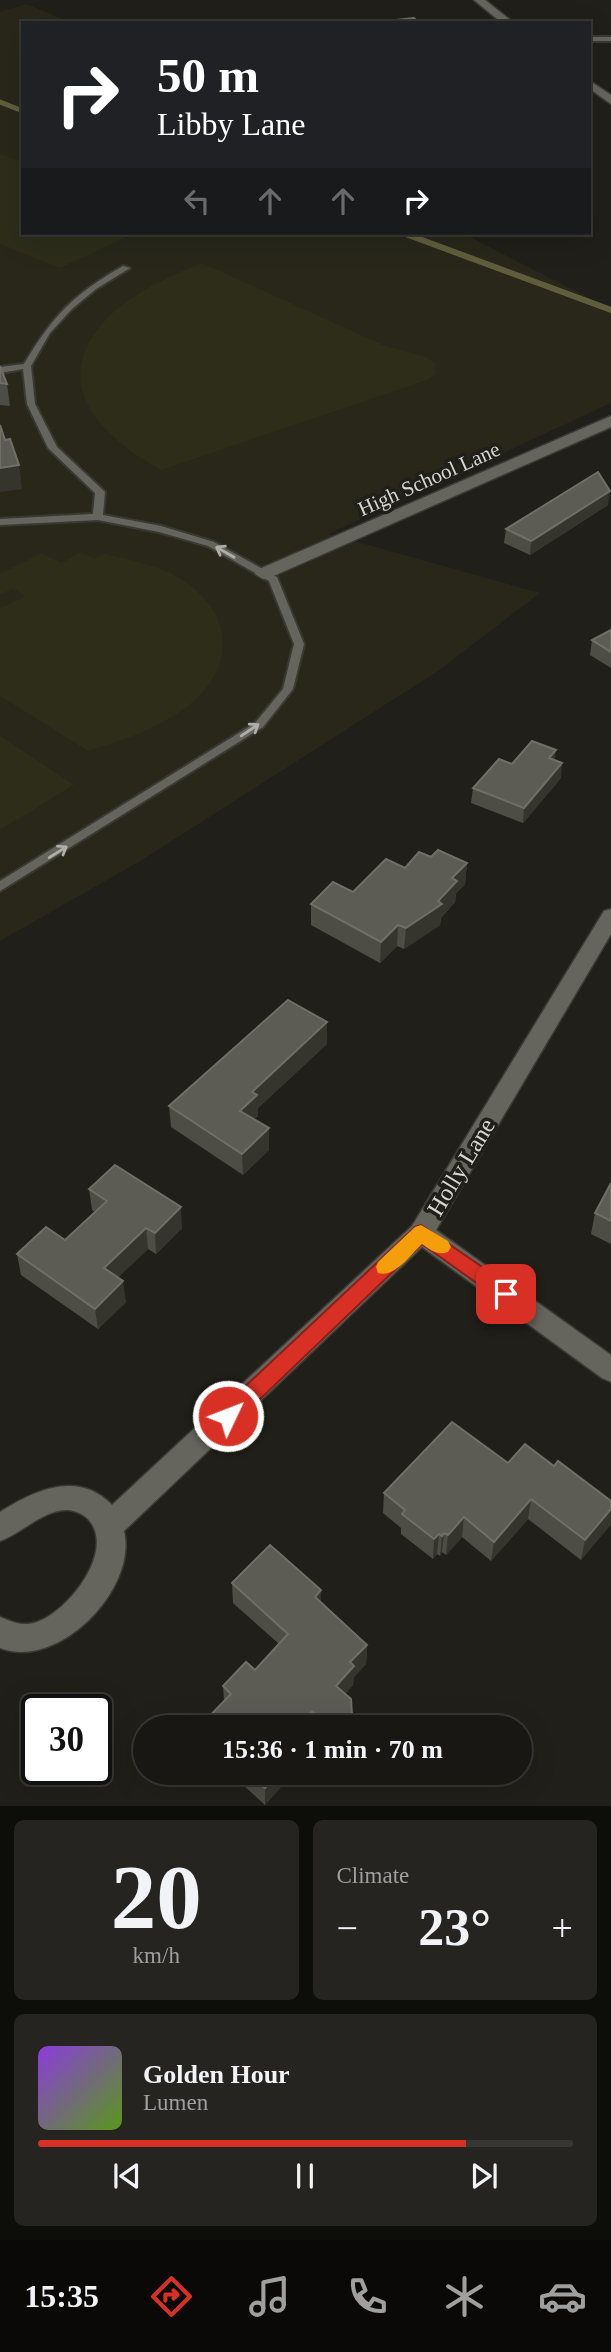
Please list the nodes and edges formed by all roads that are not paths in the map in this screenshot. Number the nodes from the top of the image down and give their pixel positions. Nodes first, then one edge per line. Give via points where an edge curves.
1 (479, 0) edge
2 (506, 21) edge
3 (591, 39) edge
4 (611, 39) edge
5 (591, 86) edge
6 (611, 101) edge
7 (125, 268) dead end
8 (27, 366) junction
9 (0, 370) edge
10 (611, 421) edge
11 (98, 517) junction
12 (0, 522) edge
13 (263, 574) junction
14 (0, 887) edge
15 (611, 916) edge
16 (421, 1233) junction
17 (611, 1370) edge
18 (110, 1525) junction
19 (0, 1528) edge
20 (0, 1632) edge

1 - 2 street
3 - 4 lane
5 - 6 street
7 - 8 lane via 69,307
8 - 9 lane
8 - 11 lane via 31,404 53,448 100,492
10 - 13 street, High School Lane
11 - 12 lane
13 -> 11 lane via 211,544
14 -> 13 lane via 258,725 288,689 299,644 273,579
15 - 16 street, Holly Lane
16 - 17 street
16 - 18 street, Holly Lane
18 - 19 street via 94,1503 79,1497 27,1510
18 - 20 street via 108,1568 95,1594 72,1617 48,1633 25,1640

